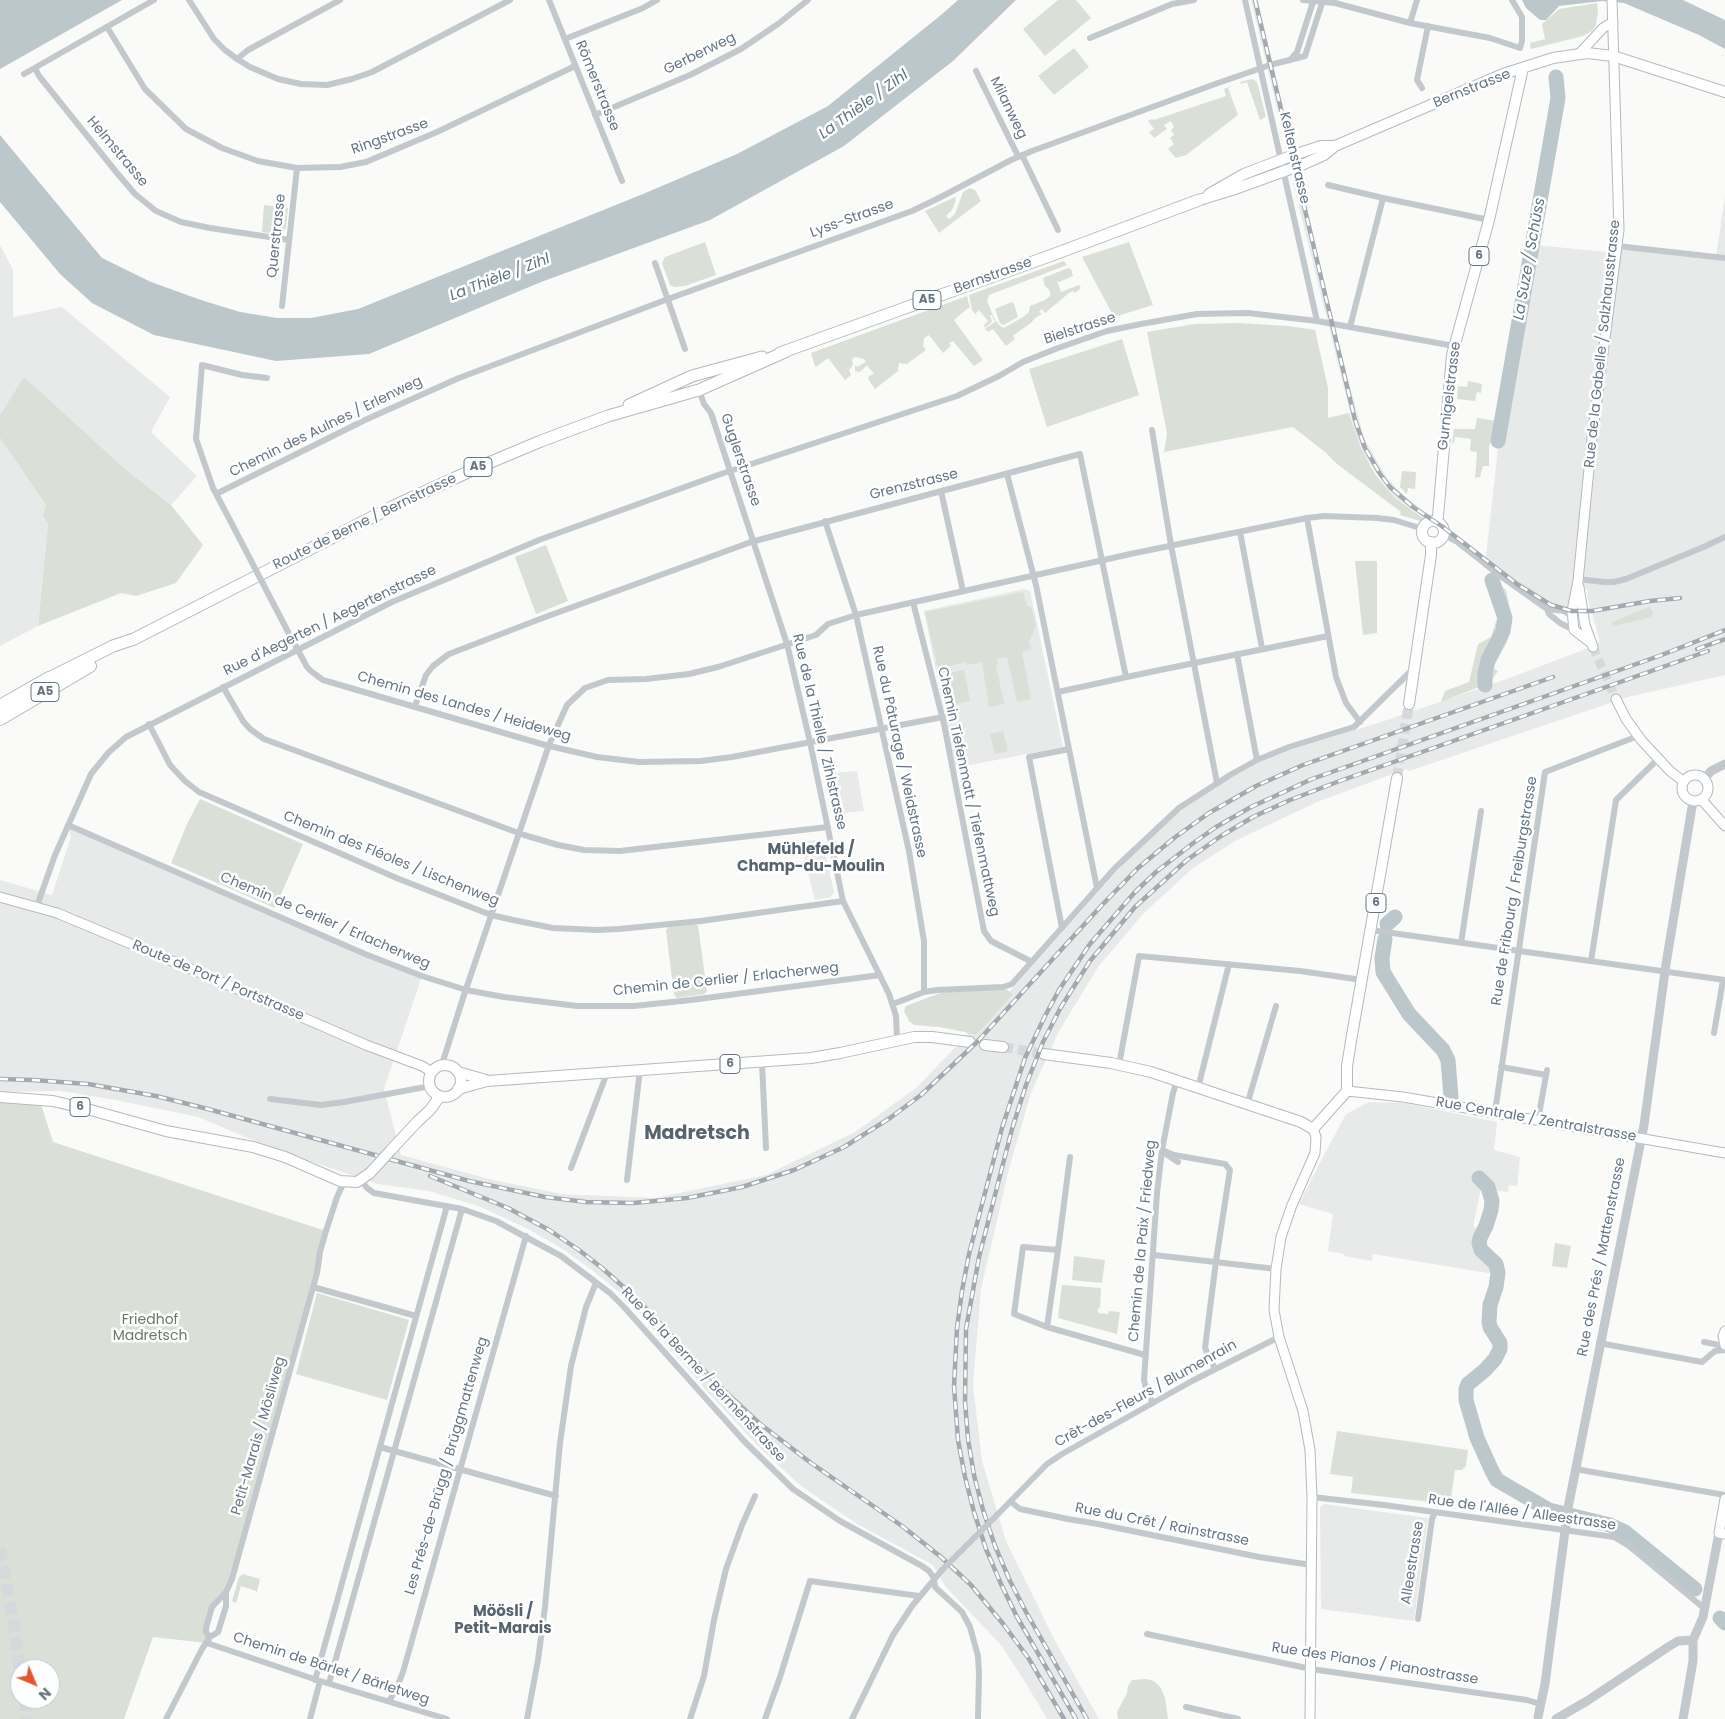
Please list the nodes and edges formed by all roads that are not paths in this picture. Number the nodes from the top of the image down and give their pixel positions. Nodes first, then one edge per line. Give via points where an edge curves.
1 (154, 0) edge
2 (189, 0) edge
3 (340, 0) edge
4 (510, 0) edge
5 (550, 0) edge
6 (656, 0) edge
7 (808, 0) edge
8 (1194, 0) edge
9 (1245, 0) edge
10 (1303, 0) edge
11 (1417, 0) edge
12 (1512, 0) edge
13 (1323, 1) edge
14 (1313, 2) junction
15 (1336, 2) edge
16 (1612, 3) edge
17 (1613, 22) junction
18 (1410, 23) junction
19 (1428, 26) junction
20 (107, 27) junction
21 (1090, 38) dead end
22 (565, 39) junction
23 (1579, 54) junction
24 (1613, 56) junction
25 (237, 59) junction
26 (1290, 60) junction
27 (575, 66) junction
28 (35, 68) junction
29 (1261, 68) junction
30 (1523, 68) junction
31 (976, 71) dead end
32 (24, 74) dead end
33 (1422, 88) dead end
34 (1725, 92) edge
35 (595, 115) junction
36 (1336, 146) junction
37 (1020, 156) junction
38 (1282, 160) junction
39 (297, 168) junction
40 (1284, 171) junction
41 (622, 181) dead end
42 (1328, 185) dead end
43 (1383, 198) junction
44 (1199, 200) junction
45 (1489, 220) junction
46 (1058, 230) dead end
47 (289, 240) junction
48 (1617, 246) junction
49 (1725, 258) edge
50 (655, 263) dead end
51 (668, 299) junction
52 (282, 306) dead end
53 (1317, 321) junction
54 (1350, 327) junction
55 (1454, 346) junction
56 (686, 349) dead end
57 (787, 351) junction
58 (720, 368) junction
59 (267, 378) dead end
60 (446, 384) joint
61 (699, 390) junction
62 (608, 416) junction
63 (1152, 430) dead end
64 (731, 470) junction
65 (1007, 474) junction
66 (941, 491) junction
67 (216, 494) junction
68 (1307, 518) junction
69 (825, 521) junction
70 (1436, 522) junction
71 (1423, 529) junction
72 (1240, 532) junction
73 (1444, 535) junction
74 (1725, 537) edge
75 (754, 541) junction
76 (1431, 542) junction
77 (1171, 545) junction
78 (1103, 560) junction
79 (1034, 576) junction
80 (1578, 580) junction
81 (963, 591) junction
82 (913, 602) junction
83 (1547, 609) junction
84 (856, 615) junction
85 (1572, 615) junction
86 (1585, 625) junction
87 (1574, 630) junction
88 (1328, 636) junction
89 (134, 639) junction
90 (788, 644) junction
91 (1262, 648) junction
92 (297, 650) junction
93 (1237, 654) junction
94 (1193, 663) junction
95 (90, 666) joint
96 (1414, 668) junction
97 (1126, 677) junction
98 (49, 678) junction
99 (224, 687) junction
100 (1058, 692) junction
101 (0, 698) edge
102 (1616, 698) tunnel mouth
103 (1409, 704) tunnel mouth
104 (0, 706) edge
105 (415, 706) junction
106 (943, 717) junction
107 (0, 719) edge
108 (1360, 722) junction
109 (149, 724) junction
110 (882, 728) junction
111 (1638, 736) junction
112 (810, 742) junction
113 (550, 745) junction
114 (1069, 749) junction
115 (1658, 759) junction
116 (1257, 760) junction
117 (1725, 764) edge
118 (1397, 778) tunnel mouth
119 (1704, 779) junction
120 (1683, 781) junction
121 (1217, 783) junction
122 (1697, 800) junction
123 (1481, 811) dead end
124 (68, 825) junction
125 (1725, 826) edge
126 (828, 827) junction
127 (520, 834) junction
128 (1097, 888) junction
129 (0, 897) edge
130 (843, 901) junction
131 (37, 906) junction
132 (491, 914) junction
133 (1062, 928) junction
134 (1371, 930) junction
135 (1461, 943) junction
136 (1518, 950) junction
137 (1591, 961) junction
138 (1032, 962) junction
139 (1229, 964) junction
140 (1665, 972) junction
141 (880, 975) junction
142 (1362, 980) junction
143 (1724, 980) edge
144 (466, 990) junction
145 (924, 992) junction
146 (893, 1004) junction
147 (1276, 1006) dead end
148 (1714, 1033) dead end
149 (897, 1040) junction
150 (970, 1042) dead end
151 (985, 1045) dead end
152 (1002, 1047) tunnel mouth
153 (1044, 1054) tunnel mouth
154 (762, 1063) junction
155 (443, 1065) junction
156 (1119, 1065) junction
157 (1501, 1067) junction
158 (640, 1070) junction
159 (432, 1072) junction
160 (458, 1072) junction
161 (607, 1073) junction
162 (487, 1081) junction
163 (1177, 1081) junction
164 (431, 1086) junction
165 (1198, 1088) junction
166 (458, 1089) junction
167 (1347, 1091) junction
168 (440, 1096) junction
169 (0, 1097) edge
170 (270, 1099) dead end
171 (1247, 1105) junction
172 (1495, 1112) junction
173 (1538, 1120) junction
174 (1313, 1129) junction
175 (1641, 1139) junction
176 (766, 1148) dead end
177 (1162, 1150) junction
178 (1725, 1153) edge
179 (1070, 1157) dead end
180 (1178, 1162) dead end
181 (571, 1168) dead end
182 (361, 1180) junction
183 (627, 1180) dead end
184 (344, 1182) junction
185 (447, 1206) junction
186 (462, 1209) junction
187 (526, 1236) junction
188 (1058, 1250) junction
189 (1154, 1255) junction
190 (1216, 1261) junction
191 (1276, 1269) junction
192 (596, 1283) junction
193 (313, 1287) junction
194 (416, 1316) junction
195 (1047, 1327) junction
196 (1725, 1331) edge
197 (1279, 1336) junction
198 (1704, 1342) dead end
199 (1599, 1343) junction
200 (1725, 1346) edge
201 (1725, 1350) edge
202 (1145, 1355) junction
203 (1215, 1369) junction
204 (1153, 1403) junction
205 (380, 1447) junction
206 (395, 1450) junction
207 (459, 1468) junction
208 (1575, 1469) junction
209 (556, 1496) junction
210 (754, 1496) dead end
211 (1312, 1497) junction
212 (1725, 1497) edge
213 (1011, 1502) junction
214 (1435, 1512) junction
215 (1565, 1525) junction
216 (1722, 1533) edge
217 (1311, 1565) junction
218 (934, 1578) junction
219 (226, 1592) junction
220 (919, 1596) junction
221 (1705, 1609) junction
222 (1418, 1619) dead end
223 (1147, 1634) dead end
224 (208, 1640) junction
225 (1693, 1640) junction
226 (1311, 1669) junction
227 (318, 1680) junction
228 (329, 1684) junction
229 (389, 1701) junction
230 (1540, 1704) junction
231 (1186, 1707) dead end
232 (1538, 1718) edge
233 (166, 1719) edge
234 (310, 1719) edge
235 (447, 1719) edge
236 (527, 1719) edge
237 (690, 1719) edge
238 (765, 1719) edge
239 (854, 1719) edge
240 (978, 1719) edge
241 (1238, 1719) edge
242 (1310, 1719) edge
243 (1556, 1719) edge
244 (1683, 1719) edge

1 - 20 street
2 - 25 street via 214,39
3 - 25 street
4 - 25 street via 372,72 327,85 302,84 278,78
5 - 22 street, Römerstrasse
6 - 22 street
7 - 35 street, Gerberweg via 741,49 690,75
8 - 21 street via 1172,4
9 - 29 street, Keltenstrasse
10 - 14 street
11 - 18 street
12 - 19 street via 1522,17 1520,48 1490,38
13 - 14 street
13 - 15 street
13 - 26 street via 1305,56
14 - 26 street via 1297,52
15 - 18 street
16 - 17 main road, Rue de la Gabelle / Salzhausstrasse
17 - 23 main road
17 - 24 main road, Rue de la Gabelle / Salzhausstrasse
18 - 19 street
19 - 33 street via 1417,80
20 - 28 street
20 - 39 street, Ringstrasse via 145,90 186,129 222,148 258,161
22 - 27 street, Römerstrasse
23 - 24 main road, Bernstrasse
23 - 30 main road, Bernstrasse
24 - 34 main road, Bernstrasse
24 - 48 main road, Rue de la Gabelle / Salzhausstrasse
26 - 29 street, Lyss-Strasse
27 - 35 street, Römerstrasse
27 - 39 street, Ringstrasse via 438,132 366,162
28 - 32 street
28 - 47 street, Helmstrasse via 117,173 156,211 181,222
29 - 37 street, Lyss-Strasse
29 - 38 street, Keltenstrasse
30 - 36 main road, Bernstrasse
30 - 45 main road, Gurnigelstrasse / 6
31 - 37 street, Milanweg
35 - 41 street, Römerstrasse
36 - 38 main road, Bernstrasse via 1321,146
36 - 40 main road, Bernstrasse via 1324,155
37 - 46 street, Milanweg
37 - 51 street, Lyss-Strasse via 912,211
38 - 40 street, Keltenstrasse
38 - 44 main road, Bernstrasse via 1244,174
39 - 47 street, Querstrasse
40 - 44 main road, Bernstrasse
40 - 53 street, Keltenstrasse
42 - 43 street
43 - 45 street
43 - 54 street
44 - 57 highway, Bernstrasse / A5
45 - 55 main road, Gurnigelstrasse / 6
47 - 52 street, Querstrasse
48 - 49 street
48 - 80 main road, Rue de la Gabelle / Salzhausstrasse via 1592,438
50 - 51 street
51 - 56 street
51 - 60 street, Lyss-Strasse
53 - 54 street, Bielstrasse
53 - 64 street, Bielstrasse via 1248,313 1197,314 1107,331 1023,362 957,396
54 - 55 street, Bielstrasse
55 - 70 main road, Gurnigelstrasse / 6
57 - 58 highway, Bernstrasse / A5
57 - 61 highway, Bernstrasse / A5
58 - 61 highway via 706,378
58 - 62 highway, Bernstrasse / A5 via 692,376
59 - 67 street, Chemin des Landes / Heideweg via 202,365 196,439
60 - 67 street, Chemin des Aulnes / Erlenweg
61 - 62 highway, Bernstrasse / A5
61 - 64 street, Guglerstrasse via 711,412
62 - 89 highway, Route de Berne / Bernstrasse / A5 via 440,484
63 - 77 street
64 - 75 street, Guglerstrasse
64 - 92 street, Rue d'Aegerten / Aegertenstrasse via 539,540 401,598
65 - 66 street, Grenzstrasse
65 - 78 street, Grenzstrasse via 1080,454
65 - 79 street
66 - 69 street, Grenzstrasse
66 - 81 street
67 - 92 street, Chemin des Landes / Heideweg, bridge
68 - 71 street via 1377,518
68 - 72 street
68 - 88 street
69 - 75 street, Grenzstrasse
69 - 84 street, Rue du Pâturage / Weidstrasse
70 - 71 main road via 1428,523
70 - 73 main road via 1443,527
71 - 76 main road via 1423,536
72 - 77 street
72 - 91 street
73 - 76 main road via 1440,540
73 - 83 street via 1456,540
74 - 80 street via 1626,579 1614,582
75 - 90 street, Rue de la Thielle / Zihlstrasse
75 - 105 street, Grenzstrasse via 449,654 426,675
76 - 96 main road
77 - 78 street
77 - 94 street
78 - 79 street
78 - 97 street
79 - 81 street
79 - 100 street
80 - 85 main road, Rue de la Gabelle / Salzhausstrasse
80 - 86 main road
81 - 82 street
82 - 84 street
82 - 106 street, Chemin Tiefenmatt / Tiefenmattweg
83 - 85 street
83 - 87 street via 1560,623
84 - 90 street via 828,624 816,635
84 - 110 street, Rue du Pâturage / Weidstrasse
85 - 86 street
85 - 87 main road, Rue de la Gabelle / Salzhausstrasse
86 - 87 main road via 1592,645
88 - 91 street
88 - 108 street via 1340,688
89 - 95 highway, A5
89 - 98 highway, A5
90 - 112 street, Rue de la Thielle / Zihlstrasse
90 - 113 street via 688,674 592,684 567,705
91 - 93 street
92 - 99 street, Rue d'Aegerten / Aegertenstrasse
92 - 105 street, Chemin des Landes / Heideweg via 312,672 323,680
93 - 94 street
93 - 116 street
94 - 97 street
94 - 121 street
95 - 107 highway, A5
96 - 103 main road
96 - 108 street
97 - 100 street
98 - 101 highway, A5
98 - 104 highway
99 - 109 street, Rue d'Aegerten / Aegertenstrasse
99 - 127 street via 243,722 264,739
100 - 114 street
102 - 111 main road
105 - 113 street, Chemin des Landes / Heideweg
106 - 110 street, Chemin des Landes / Heideweg
106 - 138 street, Chemin Tiefenmatt / Tiefenmattweg via 984,931 991,941
108 - 116 street via 1347,731 1295,745
109 - 124 street, Rue d'Aegerten / Aegertenstrasse via 126,737 100,761
109 - 132 street, Chemin des Fléoles / Lischenweg via 170,765 199,792 382,872
110 - 112 street, Chemin des Landes / Heideweg
110 - 145 street, Rue du Pâturage / Weidstrasse via 909,851 924,941
111 - 115 main road
111 - 136 street, Rue de Fribourg / Freiburgstrasse via 1545,772
112 - 113 street, Chemin des Landes / Heideweg via 732,757 668,763 597,757
112 - 126 street, Rue de la Thielle / Zihlstrasse
113 - 127 street
114 - 128 street
114 - 133 street via 1029,756
115 - 120 main road
115 - 137 street via 1616,800
116 - 121 street
117 - 119 street
118 - 134 main road, 6
119 - 120 main road via 1693,775
119 - 122 main road via 1708,789 1706,795
120 - 122 main road via 1683,794 1687,799
121 - 128 street via 1165,821
122 - 125 main road
122 - 140 street, Rue des Prés / Mattenstrasse
123 - 135 street
124 - 131 street, Rue d'Aegerten / Aegertenstrasse
124 - 144 street, Chemin de Cerlier / Erlacherweg via 365,954
126 - 127 street via 620,851 584,850
126 - 130 street, Rue de la Thielle / Zihlstrasse
127 - 132 street
128 - 133 street
129 - 131 main road, Route de Port / Portstrasse
130 - 132 street, Chemin des Fléoles / Lischenweg via 663,925 597,930 530,924
130 - 141 street, Rue de la Thielle / Zihlstrasse
131 - 159 main road, Route de Port / Portstrasse
132 - 144 street
133 - 138 street
134 - 135 street
134 - 142 main road, 6
135 - 136 street
136 - 137 street
136 - 157 street, Rue de Fribourg / Freiburgstrasse
137 - 140 street
138 - 145 street via 1006,986
139 - 142 street
139 - 156 street via 1138,956
139 - 165 street
140 - 143 street
140 - 175 street, Rue des Prés / Mattenstrasse
141 - 144 street, Chemin de Cerlier / Erlacherweg via 628,1006 546,1003
141 - 146 street, Rue de la Thielle / Zihlstrasse
142 - 167 main road, 6 via 1347,1066
143 - 148 street
144 - 155 street
145 - 146 street
146 - 149 street, Rue de la Thielle / Zihlstrasse
147 - 171 street
149 - 150 main road, 6 via 922,1036
149 - 154 main road, 6 via 819,1057
151 - 152 main road
153 - 156 main road
154 - 158 main road, 6
154 - 176 street
155 - 159 main road
155 - 160 main road via 452,1066
156 - 163 main road
157 - 172 street, Rue de Fribourg / Freiburgstrasse
157 - 173 street via 1546,1072
158 - 161 main road, 6
158 - 183 street
159 - 164 main road
160 - 162 main road, 6
160 - 166 main road via 461,1080
161 - 162 main road, 6
161 - 181 street
162 - 166 main road, 6
163 - 165 main road
163 - 177 street, Chemin de la Paix / Friedweg
164 - 168 main road
164 - 170 street via 321,1105
165 - 171 main road
166 - 168 main road via 452,1095
167 - 172 main road, Rue Centrale / Zentralstrasse
167 - 174 main road
168 - 182 main road, bridge
169 - 184 main road, 6 via 53,1101 166,1131 253,1147
171 - 174 main road
172 - 173 main road, Rue Centrale / Zentralstrasse
173 - 175 main road, Rue Centrale / Zentralstrasse
174 - 191 main road via 1315,1153 1287,1218
175 - 178 main road, Rue Centrale / Zentralstrasse
175 - 199 street, Rue des Prés / Mattenstrasse
177 - 180 street
177 - 189 street, Chemin de la Paix / Friedweg
177 - 190 street via 1220,1162 1230,1168
179 - 188 street
182 - 184 main road, 6
182 - 185 street, Rue de la Berme / Bermenstrasse via 374,1193
184 - 193 street, Petit-Marais / Mösliweg via 326,1231
185 - 186 street, Rue de la Berme / Bermenstrasse
185 - 194 street
186 - 187 street, Rue de la Berme / Bermenstrasse
186 - 206 street
187 - 192 street, Rue de la Berme / Bermenstrasse via 561,1256
187 - 207 street, Les Prés-de-Brügg / Brüggmattenweg
188 - 195 street
188 - 195 street via 1023,1247 1014,1314
189 - 190 street
189 - 202 street, Chemin de la Paix / Friedweg
190 - 191 street
190 - 203 street via 1205,1348
191 - 197 main road via 1274,1310
192 - 209 street via 586,1307 571,1366
192 - 218 street, Rue de la Berme / Bermenstrasse via 610,1293 744,1441 793,1488 840,1521 925,1568
193 - 194 street
193 - 219 street, Petit-Marais / Mösliweg
194 - 205 street
195 - 202 street
196 - 200 main road
197 - 203 street, Crêt-des-Fleurs / Blumenrain
197 - 211 main road via 1307,1429
198 - 200 street
199 - 201 street via 1702,1362 1715,1351
199 - 208 street, Rue des Prés / Mattenstrasse
202 - 204 street, Chemin de la Paix / Friedweg via 1144,1380
203 - 204 street, Crêt-des-Fleurs / Blumenrain
204 - 213 street, Crêt-des-Fleurs / Blumenrain via 1047,1464
205 - 206 street
205 - 227 street
206 - 207 street
206 - 228 street
207 - 209 street
207 - 229 street, Les Prés-de-Brügg / Brüggmattenweg via 403,1672
208 - 212 street
208 - 215 street, Rue des Prés / Mattenstrasse
209 - 236 street via 538,1660
210 - 237 street via 726,1569 704,1676
211 - 214 street, Rue de l'Allée / Alleestrasse
211 - 217 main road
212 - 216 main road
213 - 217 street, Rue du Crêt / Rainstrasse via 1020,1509
213 - 218 street, Crêt-des-Fleurs / Blumenrain, bridge
214 - 215 street, Rue de l'Allée / Alleestrasse
214 - 222 street, Alleestrasse
215 - 221 street, Rue de l'Allée / Alleestrasse via 1621,1540
215 - 230 street, Rue des Prés / Mattenstrasse
216 - 221 street
217 - 226 main road
218 - 220 street, Crêt-des-Fleurs / Blumenrain
218 - 240 street, Rue de la Berme / Bermenstrasse via 935,1587 962,1612 970,1627 978,1656
219 - 224 street, Petit-Marais / Mösliweg via 226,1606 218,1632
219 - 224 street, Petit-Marais / Mösliweg via 212,1607 206,1628
220 - 238 street via 810,1580
220 - 239 street, Crêt-des-Fleurs / Blumenrain via 893,1635
221 - 225 street
223 - 226 street, Rue des Pianos / Pianostrasse
224 - 227 street, Chemin de Bärlet / Bärletweg
224 - 233 street
225 - 243 street via 1678,1641
225 - 244 street via 1693,1662
226 - 230 street, Rue des Pianos / Pianostrasse
226 - 242 main road
227 - 228 street, Chemin de Bärlet / Bärletweg
227 - 234 street
228 - 229 street, Chemin de Bärlet / Bärletweg
229 - 235 street, Chemin de Bärlet / Bärletweg
230 - 232 street, Rue des Prés / Mattenstrasse
231 - 241 street

